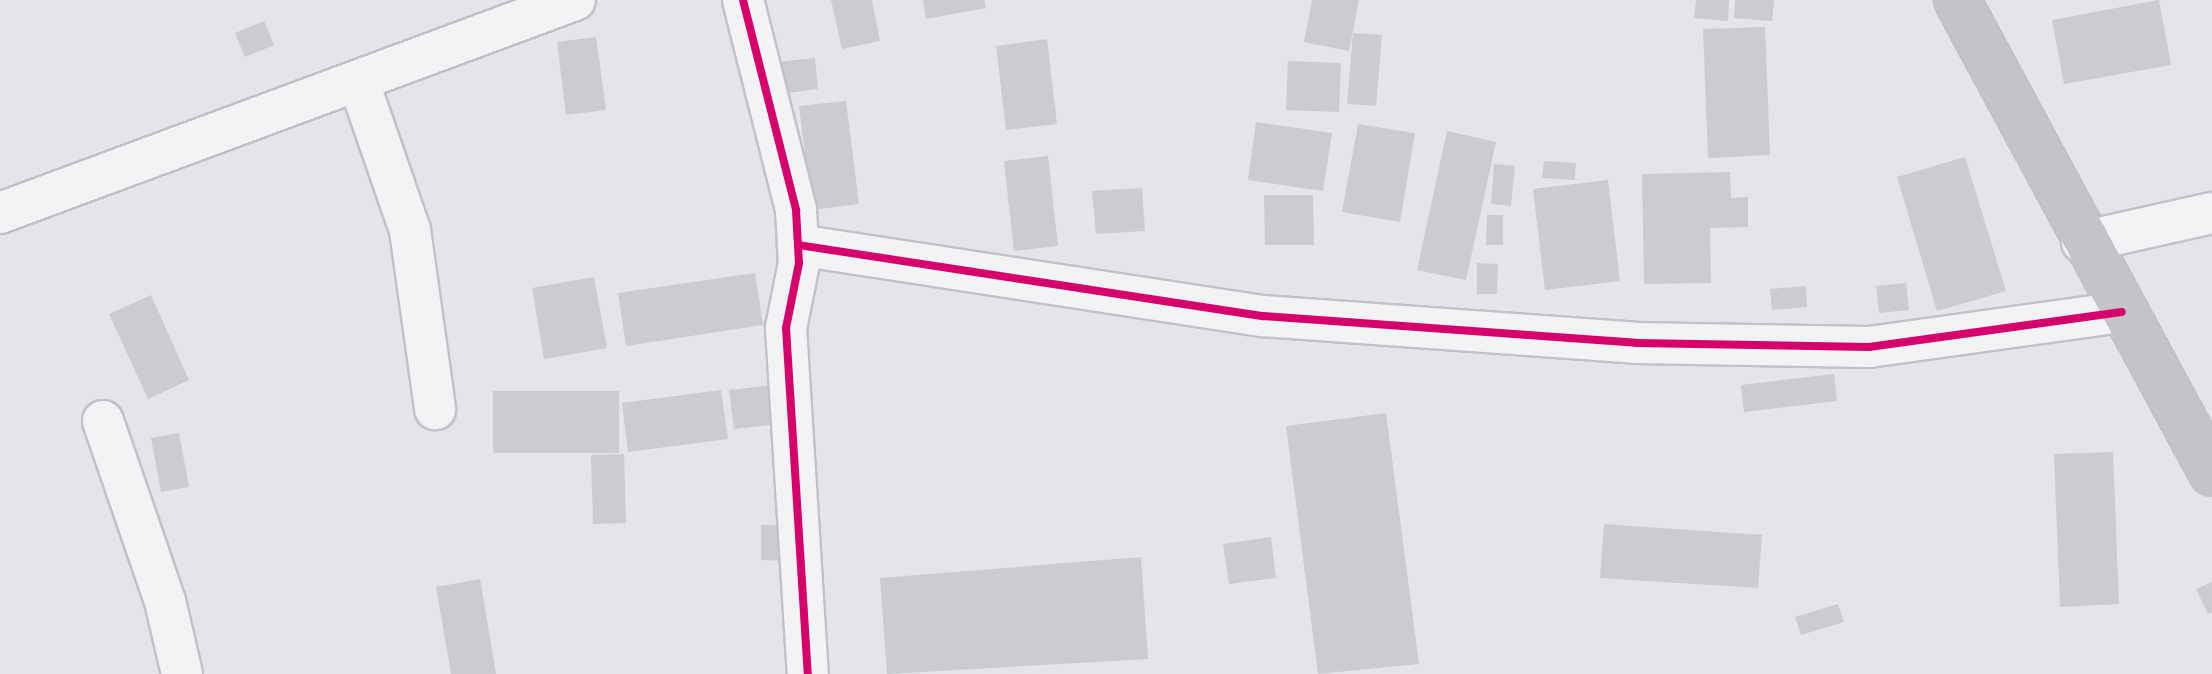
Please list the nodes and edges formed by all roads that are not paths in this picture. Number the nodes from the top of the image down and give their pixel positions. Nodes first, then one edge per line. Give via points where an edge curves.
1 (575, 0) edge
2 (743, 0) edge
3 (1955, 0) edge
4 (359, 83) junction
5 (0, 213) edge
6 (2212, 213) edge
7 (2082, 242) junction
8 (798, 245) junction
9 (2122, 312) junction
10 (435, 409) dead end
11 (103, 421) dead end
12 (2211, 469) edge
13 (182, 674) edge
14 (808, 674) edge

1 - 4 street
2 - 8 street via 796,210
3 - 7 street
4 - 5 street
4 - 10 street via 410,230
6 - 7 street
7 - 9 street
8 - 9 street via 1263,316 1636,343 1869,347
8 - 14 street via 786,328
9 - 12 street
11 - 13 street via 165,601

